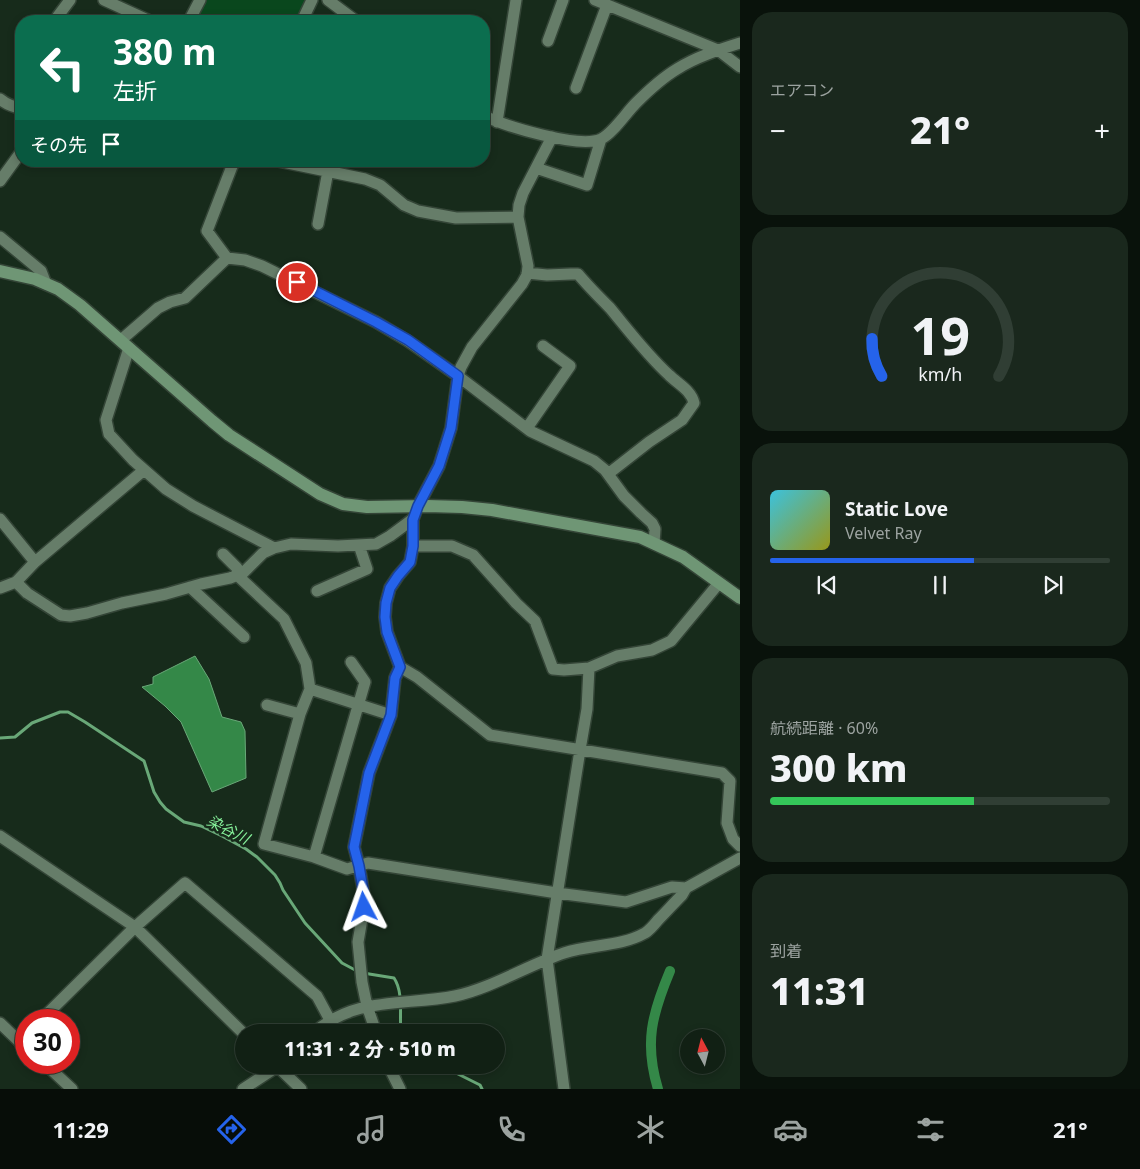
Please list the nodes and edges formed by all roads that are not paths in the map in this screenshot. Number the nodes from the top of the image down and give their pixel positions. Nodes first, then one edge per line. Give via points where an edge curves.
1 (67, 0) edge
2 (104, 0) edge
3 (200, 0) edge
4 (312, 0) edge
5 (328, 0) edge
6 (516, 0) edge
7 (563, 0) edge
8 (596, 0) edge
9 (608, 5) junction
10 (59, 15) edge
11 (137, 15) edge
12 (192, 15) edge
13 (305, 15) edge
14 (348, 15) edge
15 (548, 40) dead end
16 (740, 43) edge
17 (718, 50) junction
18 (740, 67) edge
19 (576, 88) dead end
20 (0, 99) edge
21 (15, 107) edge
22 (490, 119) edge
23 (497, 122) junction
24 (552, 137) junction
25 (601, 139) junction
26 (15, 160) edge
27 (232, 167) edge
28 (305, 167) edge
29 (536, 168) junction
30 (328, 172) junction
31 (0, 181) edge
32 (518, 217) junction
33 (318, 224) dead end
34 (0, 237) edge
35 (228, 258) junction
36 (0, 271) edge
37 (527, 272) junction
38 (46, 284) junction
39 (125, 344) junction
40 (543, 346) dead end
41 (458, 376) junction
42 (526, 428) junction
43 (144, 470) junction
44 (608, 474) junction
45 (418, 506) junction
46 (0, 519) edge
47 (413, 520) junction
48 (654, 544) junction
49 (360, 545) junction
50 (413, 546) junction
51 (274, 548) junction
52 (223, 554) dead end
53 (35, 562) junction
54 (237, 575) junction
55 (16, 582) junction
56 (719, 583) junction
57 (190, 587) junction
58 (0, 588) edge
59 (317, 591) dead end
60 (740, 598) edge
61 (244, 637) dead end
62 (351, 662) dead end
63 (400, 667) junction
64 (588, 668) junction
65 (310, 690) junction
66 (267, 705) dead end
67 (358, 705) junction
68 (300, 714) junction
69 (391, 715) junction
70 (580, 750) junction
71 (0, 836) edge
72 (740, 846) edge
73 (314, 858) junction
74 (740, 858) edge
75 (359, 866) junction
76 (686, 888) junction
77 (557, 893) junction
78 (135, 927) junction
79 (547, 959) junction
80 (367, 1006) junction
81 (52, 1009) edge
82 (330, 1020) junction
83 (0, 1022) edge
84 (325, 1024) edge
85 (373, 1024) edge
86 (235, 1025) edge
87 (15, 1034) edge
88 (56, 1074) edge
89 (266, 1074) edge
90 (286, 1074) edge
91 (392, 1074) edge
92 (72, 1089) edge
93 (243, 1089) edge
94 (301, 1089) edge
95 (400, 1089) edge
96 (564, 1089) edge

1 - 10 street
2 - 11 street
3 - 12 street
4 - 13 street
5 - 14 street
6 - 23 street
7 - 15 street
8 - 9 street
9 - 17 street
9 - 19 street
16 - 17 street
17 - 18 street
17 - 25 street via 677,69 660,81
20 - 21 street
22 - 23 street
23 - 24 street
24 - 25 street via 561,140
24 - 29 street
25 - 29 street via 587,185
26 - 31 street
27 - 35 street via 207,231
28 - 30 street
29 - 32 street via 520,199
30 - 32 street via 380,185 404,205 418,211 456,218
30 - 33 street
32 - 37 street
34 - 38 street via 41,271
35 - 39 street via 185,298 158,308
35 - 41 street via 262,266 376,322 408,340
36 - 38 street
37 - 41 street via 522,284 472,348
37 - 44 street via 578,274 656,364 693,399 694,403 682,420
38 - 39 street via 80,305
39 - 43 street via 106,420 110,434
39 - 45 street via 224,430 320,494 343,504 367,507
40 - 42 street via 570,366
41 - 42 street
41 - 45 street via 451,428 439,466
42 - 44 street via 594,461
43 - 51 street via 193,506
43 - 53 street
44 - 48 street via 624,496 652,523
45 - 47 street
45 - 48 street via 492,510 640,537
46 - 53 street
47 - 49 street via 376,544
47 - 50 street
48 - 56 street via 683,557
49 - 51 street via 291,544
49 - 59 street via 367,569
50 - 63 street via 410,562 390,588 386,603 387,632
50 - 64 street via 452,546 473,555 535,621 553,669
51 - 54 street
52 - 54 street via 237,568
53 - 55 street
54 - 57 street
54 - 65 street via 284,619 306,662
55 - 57 street via 61,615 70,616
55 - 58 street
56 - 60 street
56 - 64 street via 671,641 652,650 617,656
57 - 61 street
62 - 67 street via 365,682
63 - 69 street via 395,678
63 - 70 street via 490,735
64 - 70 street via 587,709
65 - 67 street
65 - 68 street
66 - 68 street
67 - 69 street
67 - 73 street
68 - 73 street via 264,844
69 - 75 street via 369,773 354,847
70 - 72 street via 722,773 730,781 727,823 733,839
70 - 77 street
71 - 78 street
73 - 75 street via 347,869
74 - 76 street
75 - 77 street via 368,863
75 - 80 street via 364,907 358,942
76 - 77 street via 672,887 626,902
76 - 79 street via 647,932 620,943 578,949
77 - 79 street
78 - 81 street
78 - 82 street via 185,883 316,996
78 - 86 street
79 - 80 street via 474,991
79 - 96 street
80 - 82 street
80 - 85 street
82 - 84 street
83 - 87 street
88 - 92 street
89 - 93 street
90 - 94 street
91 - 95 street

